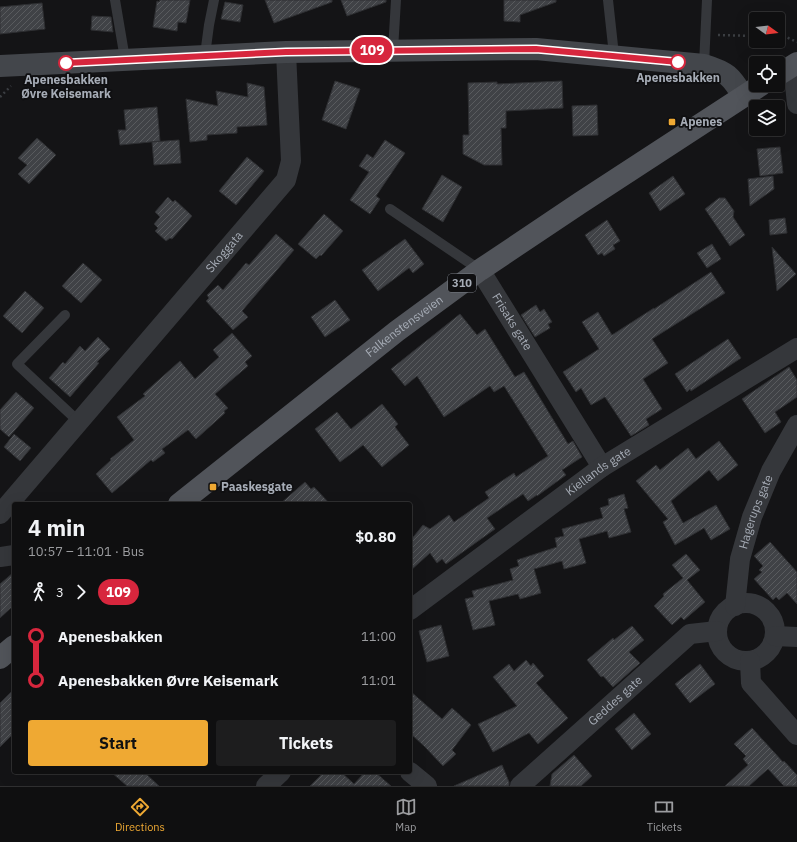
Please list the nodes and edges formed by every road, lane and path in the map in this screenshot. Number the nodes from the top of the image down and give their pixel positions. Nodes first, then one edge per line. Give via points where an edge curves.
1 (115, 0) edge
2 (214, 0) edge
3 (396, 0) edge
4 (608, 0) edge
5 (707, 0) edge
6 (706, 34) junction
7 (749, 36) edge
8 (785, 36) edge
9 (797, 42) edge
10 (393, 50) junction
11 (286, 52) junction
12 (205, 55) junction
13 (614, 56) junction
14 (126, 59) junction
15 (704, 64) junction
16 (0, 66) edge
17 (789, 68) edge
18 (749, 89) edge
19 (750, 92) edge
20 (797, 104) edge
21 (390, 209) dead end
22 (480, 270) junction
23 (65, 315) dead end
24 (797, 348) edge
25 (79, 422) junction
26 (797, 425) edge
27 (602, 467) junction
28 (182, 502) edge
29 (0, 514) edge
30 (12, 555) edge
31 (0, 557) edge
32 (735, 606) junction
33 (412, 609) edge
34 (717, 631) junction
35 (775, 636) junction
36 (797, 637) edge
37 (12, 648) edge
38 (0, 658) edge
39 (750, 661) junction
40 (797, 735) edge
41 (279, 774) edge
42 (412, 774) edge
43 (266, 786) edge
44 (427, 786) edge
45 (520, 786) edge

1 - 14 lane
2 - 12 lane
3 - 10 lane
4 - 13 lane
5 - 6 lane
6 - 7 path
6 - 15 lane
8 - 9 path
10 - 11 main road
10 - 13 main road via 536,49
11 - 12 main road
11 - 25 street, Skoggata via 292,161 286,180
12 - 14 main road
13 - 15 main road
14 - 16 main road
15 - 18 main road via 722,70
17 - 20 street
19 - 22 main road, Falkenstensveien / 310
21 - 22 lane, Frisaks gate
22 - 27 street, Frisaks gate
22 - 28 main road, Falkenstensveien / 310 via 397,331
23 - 25 lane via 17,364
24 - 27 street, Kiellands gate
25 - 29 street, Skoggata
26 - 32 street, Hagerups gate via 771,471 752,517 740,559
27 - 33 street, Kiellands gate
30 - 31 street
32 - 34 street via 724,614
32 - 35 street via 743,603 752,604 767,612 772,619
34 - 39 street via 721,647 726,654 742,661
34 - 45 street, Geddes gate via 690,634
35 - 36 street
35 - 39 street via 767,653
37 - 38 main road
39 - 40 street via 751,683
41 - 43 street
42 - 44 street

